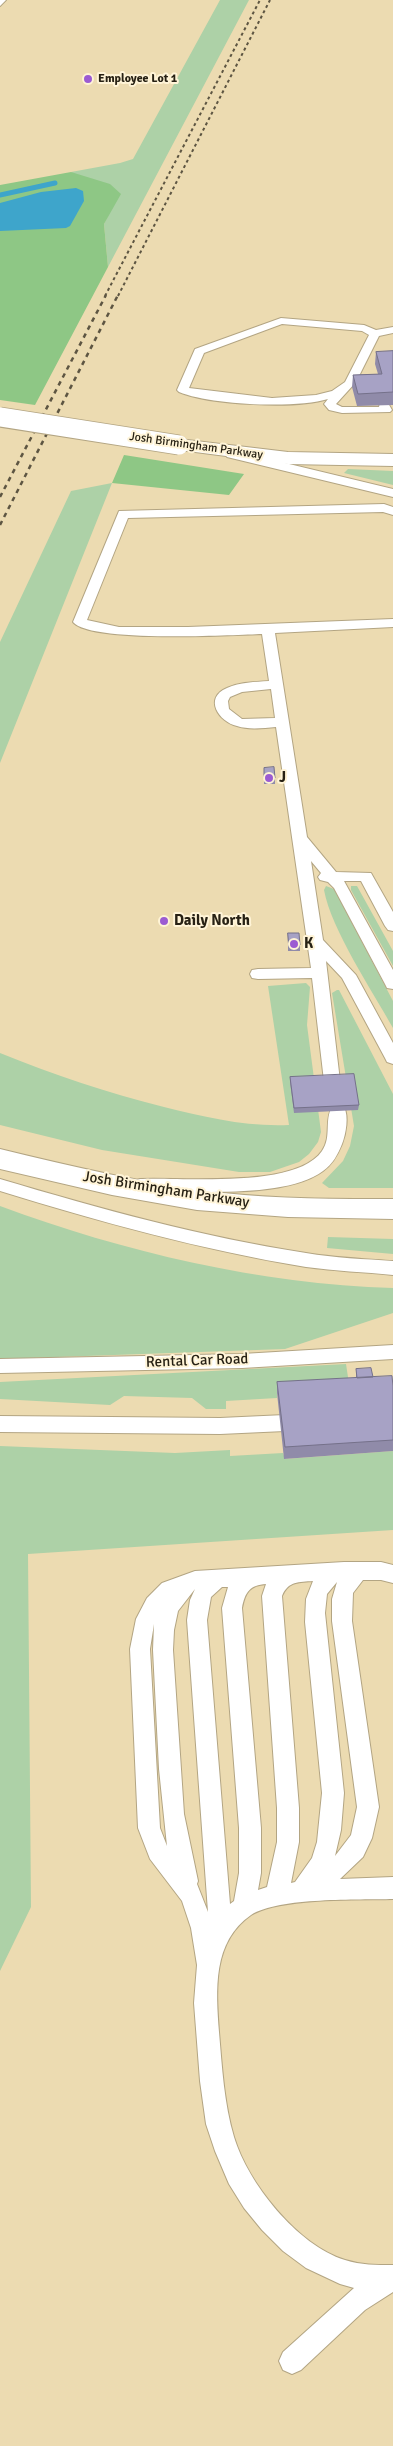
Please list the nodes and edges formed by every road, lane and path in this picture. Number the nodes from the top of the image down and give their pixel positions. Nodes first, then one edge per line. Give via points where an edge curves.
1 (393, 330) edge
2 (375, 334) junction
3 (339, 392) junction
4 (384, 405) edge
5 (0, 417) edge
6 (210, 450) junction
7 (393, 460) edge
8 (393, 493) edge
9 (393, 511) edge
10 (393, 623) edge
11 (268, 628) junction
12 (277, 685) junction
13 (283, 722) junction
14 (301, 839) junction
15 (333, 877) junction
16 (307, 878) junction
17 (393, 926) edge
18 (316, 941) junction
19 (320, 973) junction
20 (258, 974) dead end
21 (393, 984) edge
22 (393, 1058) edge
23 (332, 1080) edge
24 (338, 1111) edge
25 (0, 1159) edge
26 (0, 1184) edge
27 (115, 1185) junction
28 (393, 1209) edge
29 (393, 1268) edge
30 (393, 1352) edge
31 (0, 1366) edge
32 (286, 1423) edge
33 (0, 1424) edge
34 (359, 1571) junction
35 (334, 1572) junction
36 (290, 1574) junction
37 (393, 1574) edge
38 (253, 1576) junction
39 (221, 1578) junction
40 (393, 1888) edge
41 (286, 1894) junction
42 (244, 1907) junction
43 (221, 1929) junction
44 (207, 1962) junction
45 (392, 2279) edge
46 (292, 2361) dead end

1 - 2 lane
2 - 3 lane via 365,365 356,368 350,383
2 - 3 lane via 364,328 276,322 199,351 183,390 266,402 301,400
3 - 4 lane via 330,404 338,410 386,410
5 - 6 main road, Josh Birmingham Parkway, bridge
6 - 7 main road, Josh Birmingham Parkway via 315,459
6 - 8 lane
9 - 11 lane via 384,508 123,514 80,622 93,628 117,630
10 - 11 lane
11 - 12 lane
12 - 13 lane
12 - 13 lane via 231,690 223,697 221,706 224,714 238,722
13 - 14 lane
14 - 15 lane
14 - 16 lane
15 - 16 lane
15 - 17 lane via 366,876
15 - 21 lane
16 - 18 lane
18 - 19 lane
18 - 22 lane via 348,975
19 - 20 lane
19 - 23 lane
24 - 27 lane via 336,1143 329,1156 297,1178 258,1184
25 - 27 main road, Josh Birmingham Parkway
26 - 29 lane via 104,1217 203,1240 307,1260
27 - 28 main road, Josh Birmingham Parkway via 224,1203
30 - 31 lane, Rental Car Road via 242,1361
32 - 33 lane via 220,1426
34 - 35 lane
34 - 37 lane via 380,1570
34 - 41 lane via 346,1582 341,1599 368,1807 366,1830 354,1852 329,1875
35 - 36 lane
35 - 41 lane via 319,1586 315,1597 334,1793 333,1818 328,1845 316,1874
36 - 38 lane
36 - 41 lane via 277,1584 272,1596 288,1808
38 - 39 lane
38 - 42 lane via 240,1583 232,1608 250,1828 250,1873
39 - 43 lane via 207,1585 200,1597 197,1620
39 - 44 lane via 195,1580 171,1600 164,1621 173,1822 178,1855 202,1928
40 - 41 lane
41 - 42 lane
42 - 43 lane
43 - 44 lane
44 - 45 lane via 205,2002 213,2091 227,2151 252,2200 289,2239 317,2262 351,2276
45 - 46 lane via 356,2302

